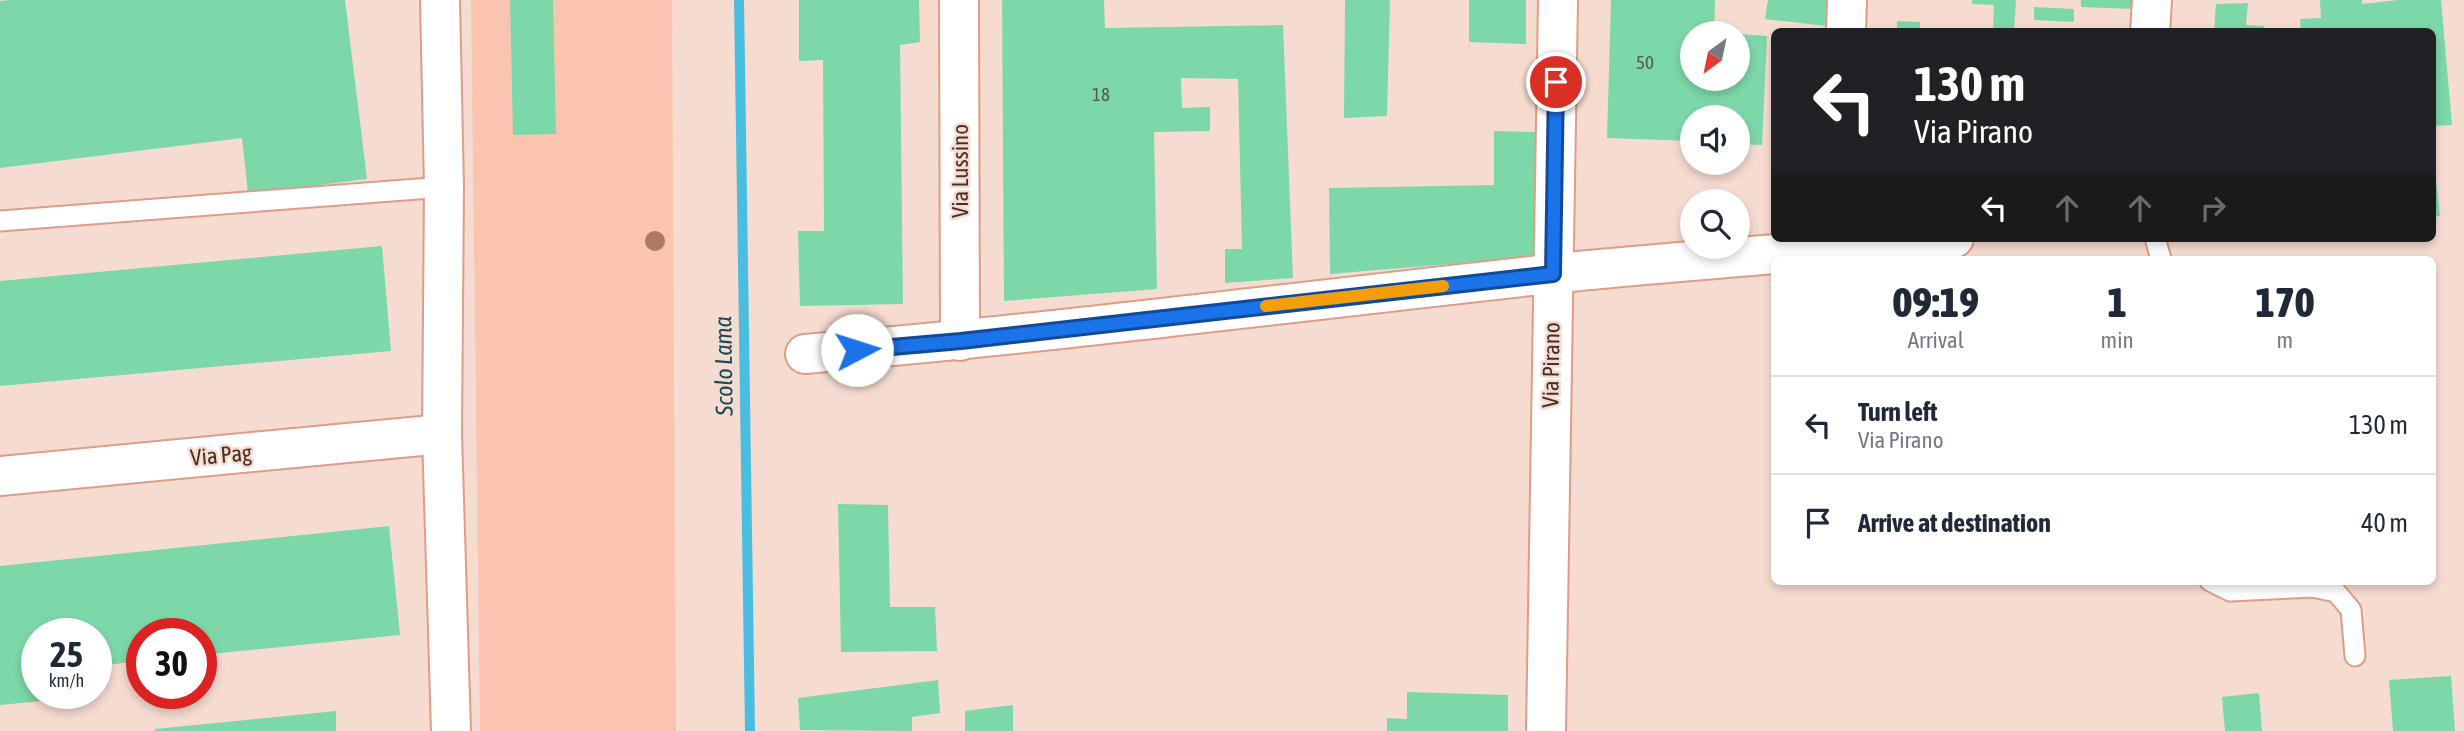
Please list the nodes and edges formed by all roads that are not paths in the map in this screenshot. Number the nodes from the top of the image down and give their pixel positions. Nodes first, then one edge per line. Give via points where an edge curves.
1 (440, 0) edge
2 (959, 0) edge
3 (1558, 0) edge
4 (1847, 0) edge
5 (2152, 0) edge
6 (1846, 28) edge
7 (2150, 28) edge
8 (444, 187) junction
9 (0, 221) edge
10 (1876, 242) edge
11 (1837, 244) edge
12 (1553, 274) junction
13 (961, 341) junction
14 (806, 354) dead end
15 (442, 434) junction
16 (0, 476) edge
17 (2218, 585) edge
18 (2355, 656) dead end
19 (450, 731) edge
20 (1546, 731) edge

1 - 8 street
2 - 13 street, Via Lussino
3 - 12 street, Via Pirano
4 - 6 street
5 - 7 street
8 - 9 lane
8 - 15 street
10 - 11 street
11 - 12 street
12 - 13 street
12 - 20 street, Via Pirano
13 - 14 street
15 - 16 street, Via Pag
15 - 19 street
17 - 18 lane via 2230,591 2312,587 2336,592 2351,610

